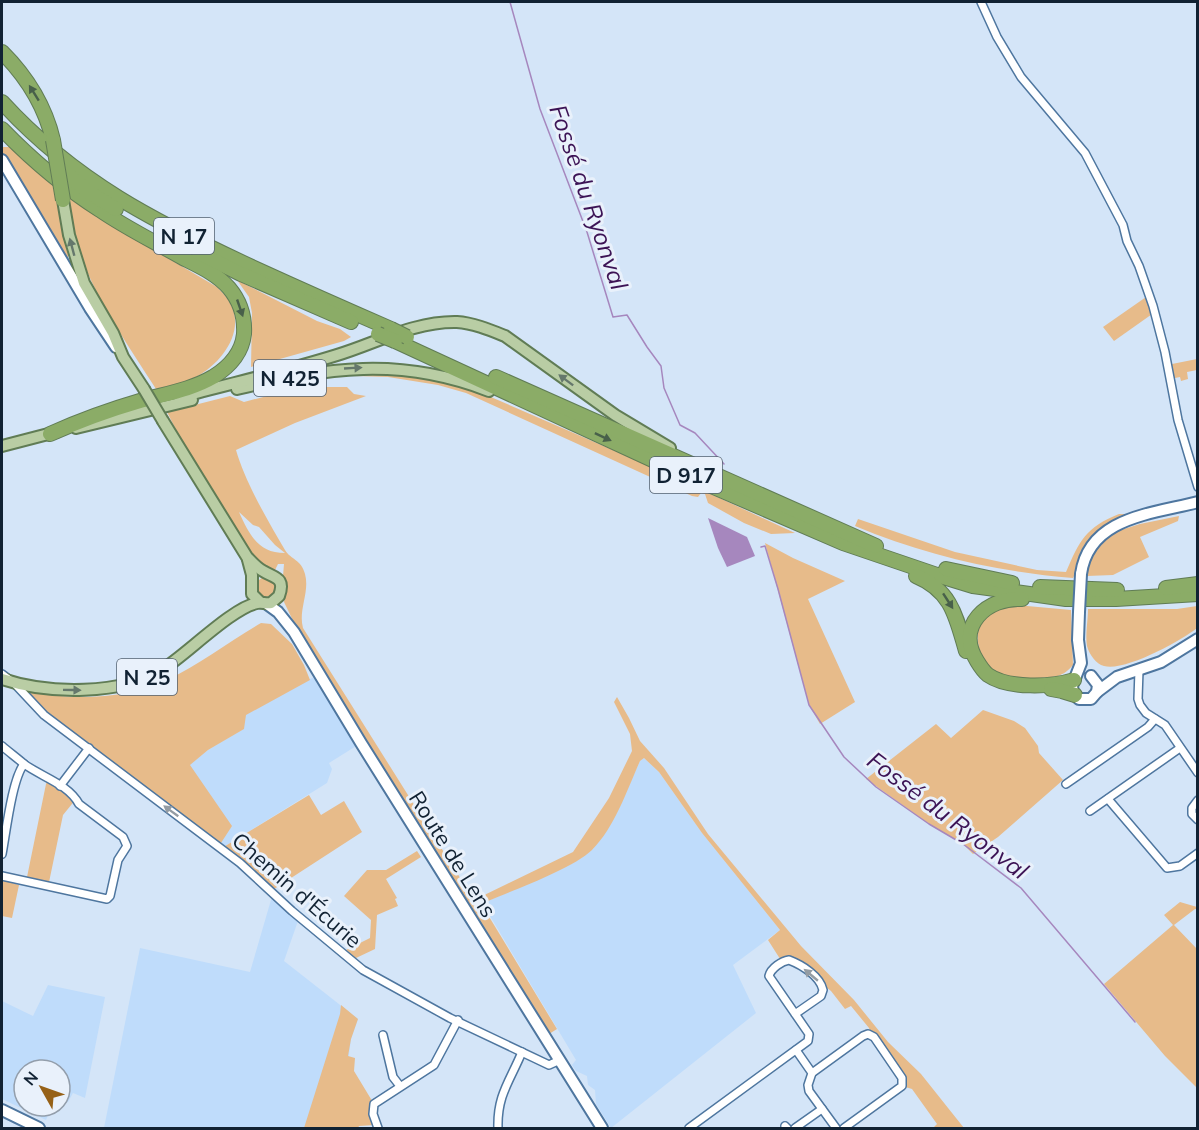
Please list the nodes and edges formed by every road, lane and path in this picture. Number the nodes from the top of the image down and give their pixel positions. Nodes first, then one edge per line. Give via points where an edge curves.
1 (981, 2) edge
2 (2, 52) edge
3 (2, 102) edge
4 (2, 115) edge
5 (2, 129) edge
6 (2, 160) edge
7 (63, 200) joint
8 (393, 335) junction
9 (123, 357) junction
10 (531, 404) junction
11 (50, 434) junction
12 (2, 446) edge
13 (723, 478) junction
14 (1197, 487) edge
15 (1197, 502) edge
16 (843, 543) junction
17 (247, 557) junction
18 (266, 573) junction
19 (1197, 582) edge
20 (252, 583) junction
21 (1197, 594) edge
22 (279, 596) junction
23 (1167, 597) junction
24 (263, 603) junction
25 (288, 624) junction
26 (1197, 639) edge
27 (1081, 663) junction
28 (1139, 670) junction
29 (2, 674) edge
30 (1090, 675) junction
31 (1117, 677) junction
32 (2, 679) edge
33 (1075, 679) junction
34 (14, 683) junction
35 (33, 686) junction
36 (1097, 692) junction
37 (1075, 695) junction
38 (29, 700) junction
39 (1155, 719) junction
40 (2, 746) edge
41 (89, 748) junction
42 (1180, 748) junction
43 (24, 764) junction
44 (1197, 773) edge
45 (1066, 783) dead end
46 (60, 786) junction
47 (1108, 799) junction
48 (1197, 800) edge
49 (1090, 811) dead end
50 (1197, 820) edge
51 (2, 853) edge
52 (1197, 853) edge
53 (2, 876) edge
54 (795, 1014) junction
55 (458, 1020) junction
56 (383, 1035) dead end
57 (796, 1050) junction
58 (522, 1052) junction
59 (558, 1062) junction
60 (812, 1073) junction
61 (400, 1086) junction
62 (822, 1109) junction
63 (2, 1110) edge
64 (39, 1128) edge
65 (378, 1128) edge
66 (498, 1128) edge
67 (597, 1128) edge
68 (602, 1128) edge
69 (689, 1128) edge
70 (795, 1128) edge
71 (836, 1128) edge
72 (844, 1128) edge

1 - 14 street via 1006,53 1085,153 1123,225 1153,306
7 -> 2 highway, bridge via 54,140 40,101
3 - 8 highway, N 17 via 50,149 131,208
4 - 8 highway, N 17 via 82,186 126,214 241,274
5 -> 11 highway via 37,164 84,200 224,282 243,315 240,349 214,376 99,413
6 - 9 main road
9 -> 7 main road via 79,270
8 - 10 highway, D 917
8 - 13 highway, D 917
9 - 17 main road, bridge
11 -> 10 main road, N 425 via 261,383 360,368 406,370 456,379
10 -> 16 highway, D 917
11 - 12 main road, N 425
13 -> 11 main road, N 425 via 615,416 505,336 457,322 405,330 336,356
13 - 19 highway, D 917 via 869,543 968,574 1066,589 1118,590
15 - 27 main road, bridge via 1120,522 1089,548 1081,574
16 - 23 highway, D 917 via 973,586 1008,592 1089,599
16 -> 37 highway via 859,554 923,579 942,592 955,615 969,658 986,681 1005,688 1056,689
17 - 18 main road
17 - 20 main road
18 - 20 main road
18 - 22 main road via 278,579
20 - 24 main road via 252,594
21 - 23 highway, D 917
22 - 24 main road via 274,602
22 - 25 main road
23 - 33 highway via 1149,603 1097,605 1015,599 997,602 979,614 970,642 974,656 990,676 1005,682 1054,685
24 - 25 main road, Route de Lens
35 -> 24 main road, N 25 via 79,691 144,679 163,670 238,612
25 - 59 main road, Route de Lens via 529,1014 542,1029
26 - 28 main road via 1161,662
27 - 30 main road
27 - 33 main road
28 - 31 main road
28 - 39 street via 1138,699
29 - 34 street, Chemin d'Écurie
30 - 31 main road
30 - 33 main road
30 - 36 main road via 1096,681
31 - 36 main road
32 - 34 main road, N 25
33 - 37 main road
34 - 35 main road, N 25
34 - 38 street, Chemin d'Écurie
35 - 38 street via 28,691
36 - 37 main road via 1088,700
38 - 41 street, Chemin d'Écurie
39 - 42 street via 1165,725
39 - 45 street
40 - 43 street
41 - 46 street
55 -> 41 street, Chemin d'Écurie via 363,970 240,863
42 - 44 street
42 - 47 street
43 - 46 street
43 - 51 street via 16,782
46 - 53 street via 126,840 110,896 107,899
47 - 49 street
47 - 52 street via 1167,868 1180,866
48 - 50 street via 1192,814
54 -> 54 street via 823,990 814,976 789,960 769,976
54 - 57 street via 810,1036
55 - 58 street, Chemin d'Écurie
55 - 61 street via 434,1065
56 - 61 street via 391,1070
57 - 60 street
57 - 69 street
58 - 59 street, Chemin d'Écurie via 549,1065
58 - 66 street via 501,1097
59 - 67 main road
59 - 68 main road, Route de Lens
60 - 62 street via 808,1088
60 - 72 street via 868,1035 874,1037 903,1078 902,1086
61 - 65 street via 374,1104
62 - 70 street
62 - 71 street
63 - 64 main road

